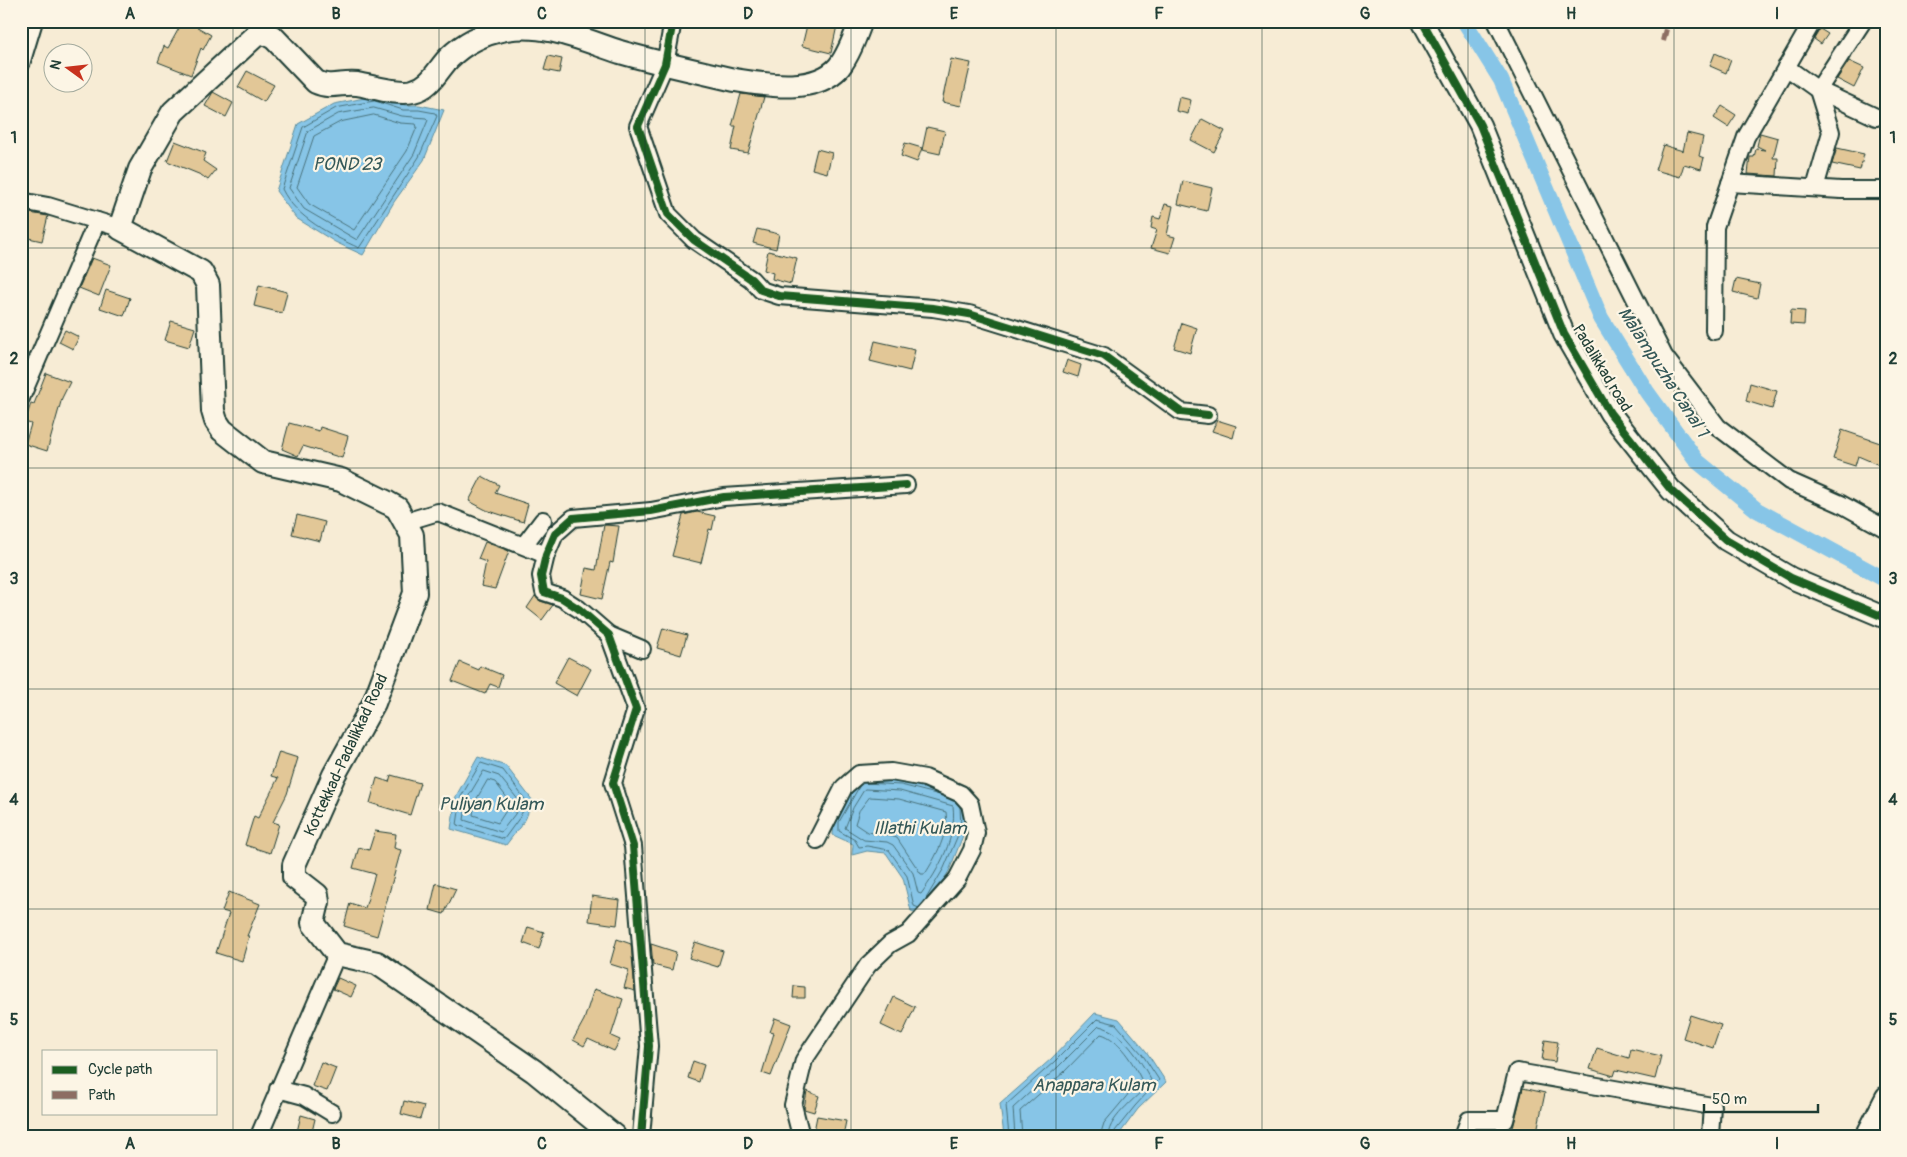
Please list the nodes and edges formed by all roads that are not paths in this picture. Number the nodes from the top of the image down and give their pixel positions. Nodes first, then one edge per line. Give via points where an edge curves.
1 (34, 21) edge
2 (673, 21) edge
3 (861, 21) edge
4 (1422, 21) edge
5 (1496, 21) edge
6 (1813, 21) edge
7 (1863, 21) edge
8 (574, 28) edge
9 (21, 64) edge
10 (665, 64) junction
11 (1786, 67) junction
12 (1818, 90) junction
13 (1876, 117) dead end
14 (1730, 182) junction
15 (1815, 188) junction
16 (1886, 190) edge
17 (21, 201) edge
18 (97, 221) junction
19 (120, 228) junction
20 (1714, 331) dead end
21 (21, 398) edge
22 (1208, 415) dead end
23 (906, 485) dead end
24 (543, 520) dead end
25 (405, 522) junction
26 (1886, 529) edge
27 (524, 545) junction
28 (546, 555) junction
29 (1886, 618) edge
30 (610, 635) junction
31 (642, 649) dead end
32 (817, 840) dead end
33 (336, 954) junction
34 (278, 1089) junction
35 (1886, 1097) edge
36 (332, 1113) dead end
37 (259, 1136) edge
38 (614, 1136) edge
39 (641, 1136) edge
40 (801, 1136) edge
41 (1463, 1136) edge
42 (1710, 1136) edge
43 (1866, 1136) edge

1 - 9 street
2 - 10 street
3 - 10 main road via 839,66 826,78 811,84 754,83
4 - 29 street, Padalikkad road via 1480,125 1564,334 1616,420 1671,490 1726,540 1791,578
5 - 26 street via 1664,356 1718,427 1789,481
6 - 11 street
7 - 12 street
8 - 10 main road via 619,51
8 - 19 main road via 507,29 487,34 468,43 449,58 424,87 412,91 352,84 325,86 316,82 269,33 257,34 173,112 140,168
10 - 22 street via 638,126 668,214 694,240 761,290 779,296 933,308 969,314 1104,356 1181,412
11 - 12 street
11 - 14 street via 1746,137
12 - 13 street
12 - 15 street via 1831,132
14 - 15 street
14 - 20 street via 1715,227
15 - 16 street
17 - 18 street
18 - 19 street
18 - 21 street
19 - 25 main road, Kottekkad-Padalikkad Road via 201,272 208,285 213,411 222,430 263,462 341,480 397,508
23 - 28 street via 724,497 651,511 573,518 556,534
24 - 27 street
25 - 27 street via 438,512
25 - 33 main road, Kottekkad-Padalikkad Road via 412,535 415,593 374,703 334,775 293,870 294,877 317,895 313,922
27 - 28 street
28 - 30 street via 541,576 544,592 579,609
30 - 31 street
30 - 39 street via 636,709 613,783 633,846 646,1008 649,1046
32 - 40 street via 844,787 859,774 891,772 925,778 960,794 970,804 976,833 972,850 957,880 908,934 890,944 868,965 804,1060 793,1105
33 - 34 street
33 - 38 main road via 377,963 534,1071
34 - 36 street via 304,1096
34 - 37 street
35 - 43 street
41 - 42 street via 1469,1120 1504,1120 1517,1072 1712,1106

